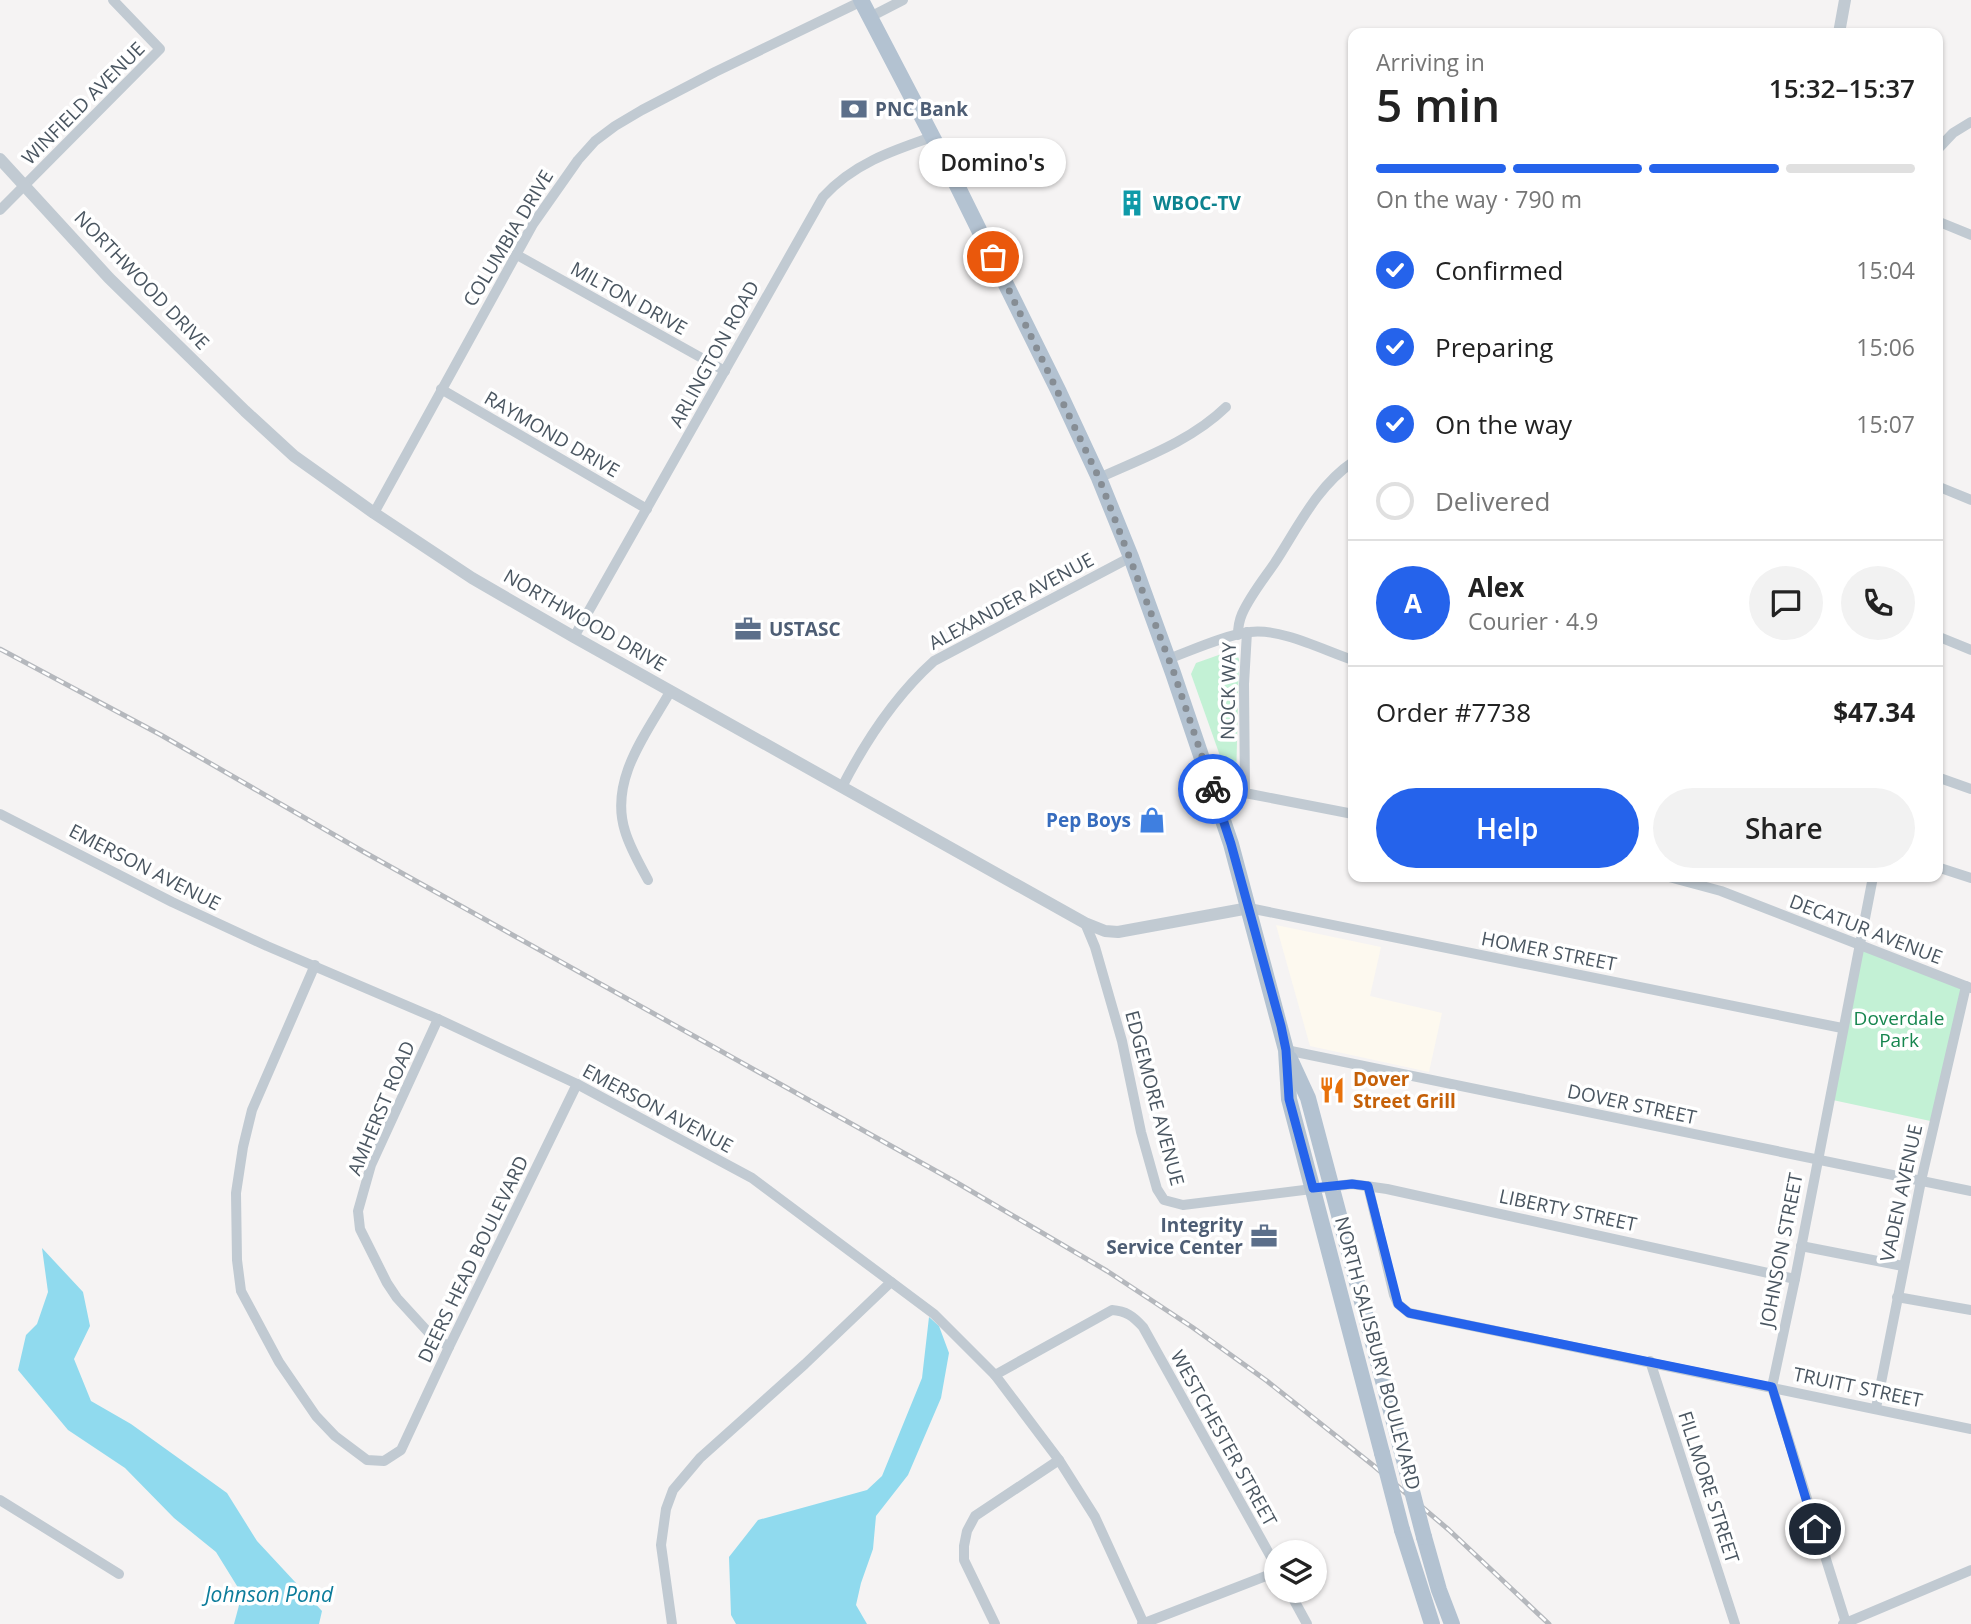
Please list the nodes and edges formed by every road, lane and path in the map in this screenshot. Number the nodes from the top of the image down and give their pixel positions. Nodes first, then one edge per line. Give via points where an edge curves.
1 (113, 0) edge
2 (903, 0) edge
3 (1845, 0) edge
4 (862, 1) edge
5 (870, 17) junction
6 (1840, 28) edge
7 (1971, 122) edge
8 (932, 137) junction
9 (1943, 144) edge
10 (0, 159) edge
11 (25, 186) junction
12 (0, 210) edge
13 (1943, 223) edge
14 (1971, 235) edge
15 (517, 255) junction
16 (724, 371) junction
17 (441, 389) junction
18 (1226, 407) dead end
19 (1348, 465) edge
20 (1099, 478) junction
21 (1943, 488) edge
22 (1971, 500) edge
23 (647, 509) junction
24 (374, 513) junction
25 (1131, 557) junction
26 (1243, 633) junction
27 (574, 637) junction
28 (1943, 638) edge
29 (1971, 650) edge
30 (1348, 658) edge
31 (1168, 659) junction
32 (670, 692) junction
33 (1943, 779) edge
34 (842, 787) junction
35 (1971, 789) edge
36 (1348, 813) edge
37 (0, 814) edge
38 (1943, 869) edge
39 (1971, 878) edge
40 (648, 880) dead end
41 (1688, 882) edge
42 (1872, 882) edge
43 (1249, 908) junction
44 (1085, 923) junction
45 (1858, 945) junction
46 (315, 965) junction
47 (1969, 987) edge
48 (438, 1019) junction
49 (1842, 1028) junction
50 (1286, 1050) junction
51 (578, 1084) junction
52 (1816, 1160) junction
53 (1921, 1181) junction
54 (1332, 1186) junction
55 (1368, 1186) junction
56 (1313, 1188) junction
57 (1971, 1191) edge
58 (1801, 1245) junction
59 (1903, 1266) junction
60 (1795, 1279) junction
61 (891, 1282) junction
62 (1897, 1297) junction
63 (1971, 1310) edge
64 (449, 1347) junction
65 (1650, 1361) junction
66 (995, 1375) junction
67 (1772, 1387) junction
68 (1876, 1408) junction
69 (1971, 1429) edge
70 (1059, 1460) junction
71 (0, 1500) edge
72 (1264, 1544) edge
73 (1971, 1570) edge
74 (119, 1574) dead end
75 (1264, 1577) edge
76 (1296, 1603) edge
77 (1844, 1623) edge
78 (672, 1624) edge
79 (995, 1624) edge
80 (1143, 1624) edge
81 (1307, 1624) edge
82 (1432, 1624) edge
83 (1452, 1624) edge
84 (1735, 1624) edge

1 - 11 street, WINFIELD AVENUE via 160,49
2 - 5 street
3 - 6 street
4 - 5 main road, NORTH SALISBURY BOULEVARD
4 - 15 street, COLUMBIA DRIVE via 615,126 578,160 547,201
5 - 8 main road, NORTH SALISBURY BOULEVARD
7 - 9 street
8 - 16 street, ARLINGTON ROAD via 880,155 843,177 823,197
8 - 20 main road, NORTH SALISBURY BOULEVARD
10 - 11 street, NORTHWOOD DRIVE
11 - 12 street, WINFIELD AVENUE
11 - 24 street, NORTHWOOD DRIVE via 109,278 245,411 294,456
13 - 14 street
15 - 16 street, MILTON DRIVE
15 - 17 street, COLUMBIA DRIVE
16 - 23 street, ARLINGTON ROAD
17 - 23 street, RAYMOND DRIVE
17 - 24 street, COLUMBIA DRIVE
18 - 20 street via 1188,436
19 - 26 street, NOCK WAY via 1317,498 1252,595 1238,625
20 - 25 main road, NORTH SALISBURY BOULEVARD
21 - 22 street
23 - 27 street, ARLINGTON ROAD
24 - 27 street, NORTHWOOD DRIVE via 472,578
25 - 31 main road, NORTH SALISBURY BOULEVARD
25 - 34 street, ALEXANDER AVENUE via 934,661 888,711
26 - 30 street via 1278,634
26 - 31 street
26 - 36 street, NOCK WAY via 1245,793
27 - 32 street, NORTHWOOD DRIVE
28 - 29 street
31 - 43 main road, NORTH SALISBURY BOULEVARD
32 - 34 street, NORTHWOOD DRIVE
32 - 40 street via 628,767 622,787 625,831
33 - 35 street
34 - 44 street, NORTHWOOD DRIVE
37 - 46 street, EMERSON AVENUE via 172,902
38 - 39 street
41 - 45 street, DECATUR AVENUE
42 - 45 street, JOHNSON STREET
43 - 44 street, NORTHWOOD DRIVE via 1118,932
43 - 49 street, HOMER STREET
43 - 50 main road, NORTH SALISBURY BOULEVARD
44 - 56 street, EDGEMORE AVENUE via 1096,947 1141,1132 1164,1200 1183,1205
45 - 47 street, DECATUR AVENUE
45 - 49 street, JOHNSON STREET
46 - 48 street, EMERSON AVENUE
46 - 64 street, DEERS HEAD BOULEVARD via 266,1076 243,1147 236,1205 241,1291 279,1362 316,1416 367,1460 384,1461 401,1450
47 - 53 street, VADEN AVENUE
48 - 51 street, EMERSON AVENUE
48 - 64 street, AMHERST ROAD via 371,1165 358,1212 360,1229 397,1298 429,1333
49 - 52 street, JOHNSON STREET
50 - 52 street, DOVER STREET
50 - 54 main road, NORTH SALISBURY BOULEVARD via 1308,1098
50 - 56 main road, NORTH SALISBURY BOULEVARD via 1289,1099
51 - 61 street, EMERSON AVENUE via 752,1178
51 - 64 street, DEERS HEAD BOULEVARD
52 - 53 street, DOVER STREET
52 - 58 street, JOHNSON STREET
53 - 57 street, DOVER STREET
53 - 59 street, VADEN AVENUE
54 - 55 street, LIBERTY STREET
54 - 56 street, EDGEMORE AVENUE
54 - 83 main road, NORTH SALISBURY BOULEVARD, bridge via 1424,1537
55 - 60 street, LIBERTY STREET
55 - 65 street, TRUITT STREET via 1394,1295 1409,1313
56 - 82 main road, NORTH SALISBURY BOULEVARD, bridge via 1402,1530
58 - 59 street
58 - 60 street, JOHNSON STREET
59 - 62 street, VADEN AVENUE
60 - 67 street, JOHNSON STREET
61 - 66 street, EMERSON AVENUE via 934,1314
61 - 78 street via 699,1458 673,1490 661,1545
62 - 63 street
62 - 68 street, VADEN AVENUE
65 - 67 street, TRUITT STREET
65 - 84 street, FILLMORE STREET
66 - 70 street, EMERSON AVENUE
66 - 72 street, WESTCHESTER STREET via 1112,1310 1133,1316
67 - 68 street, TRUITT STREET
67 - 77 street, JOHNSON STREET
68 - 69 street, TRUITT STREET
70 - 79 street via 975,1516 967,1531 964,1560
70 - 80 street, EMERSON AVENUE via 1096,1517
71 - 74 street
73 - 77 street
75 - 80 street
76 - 81 street

